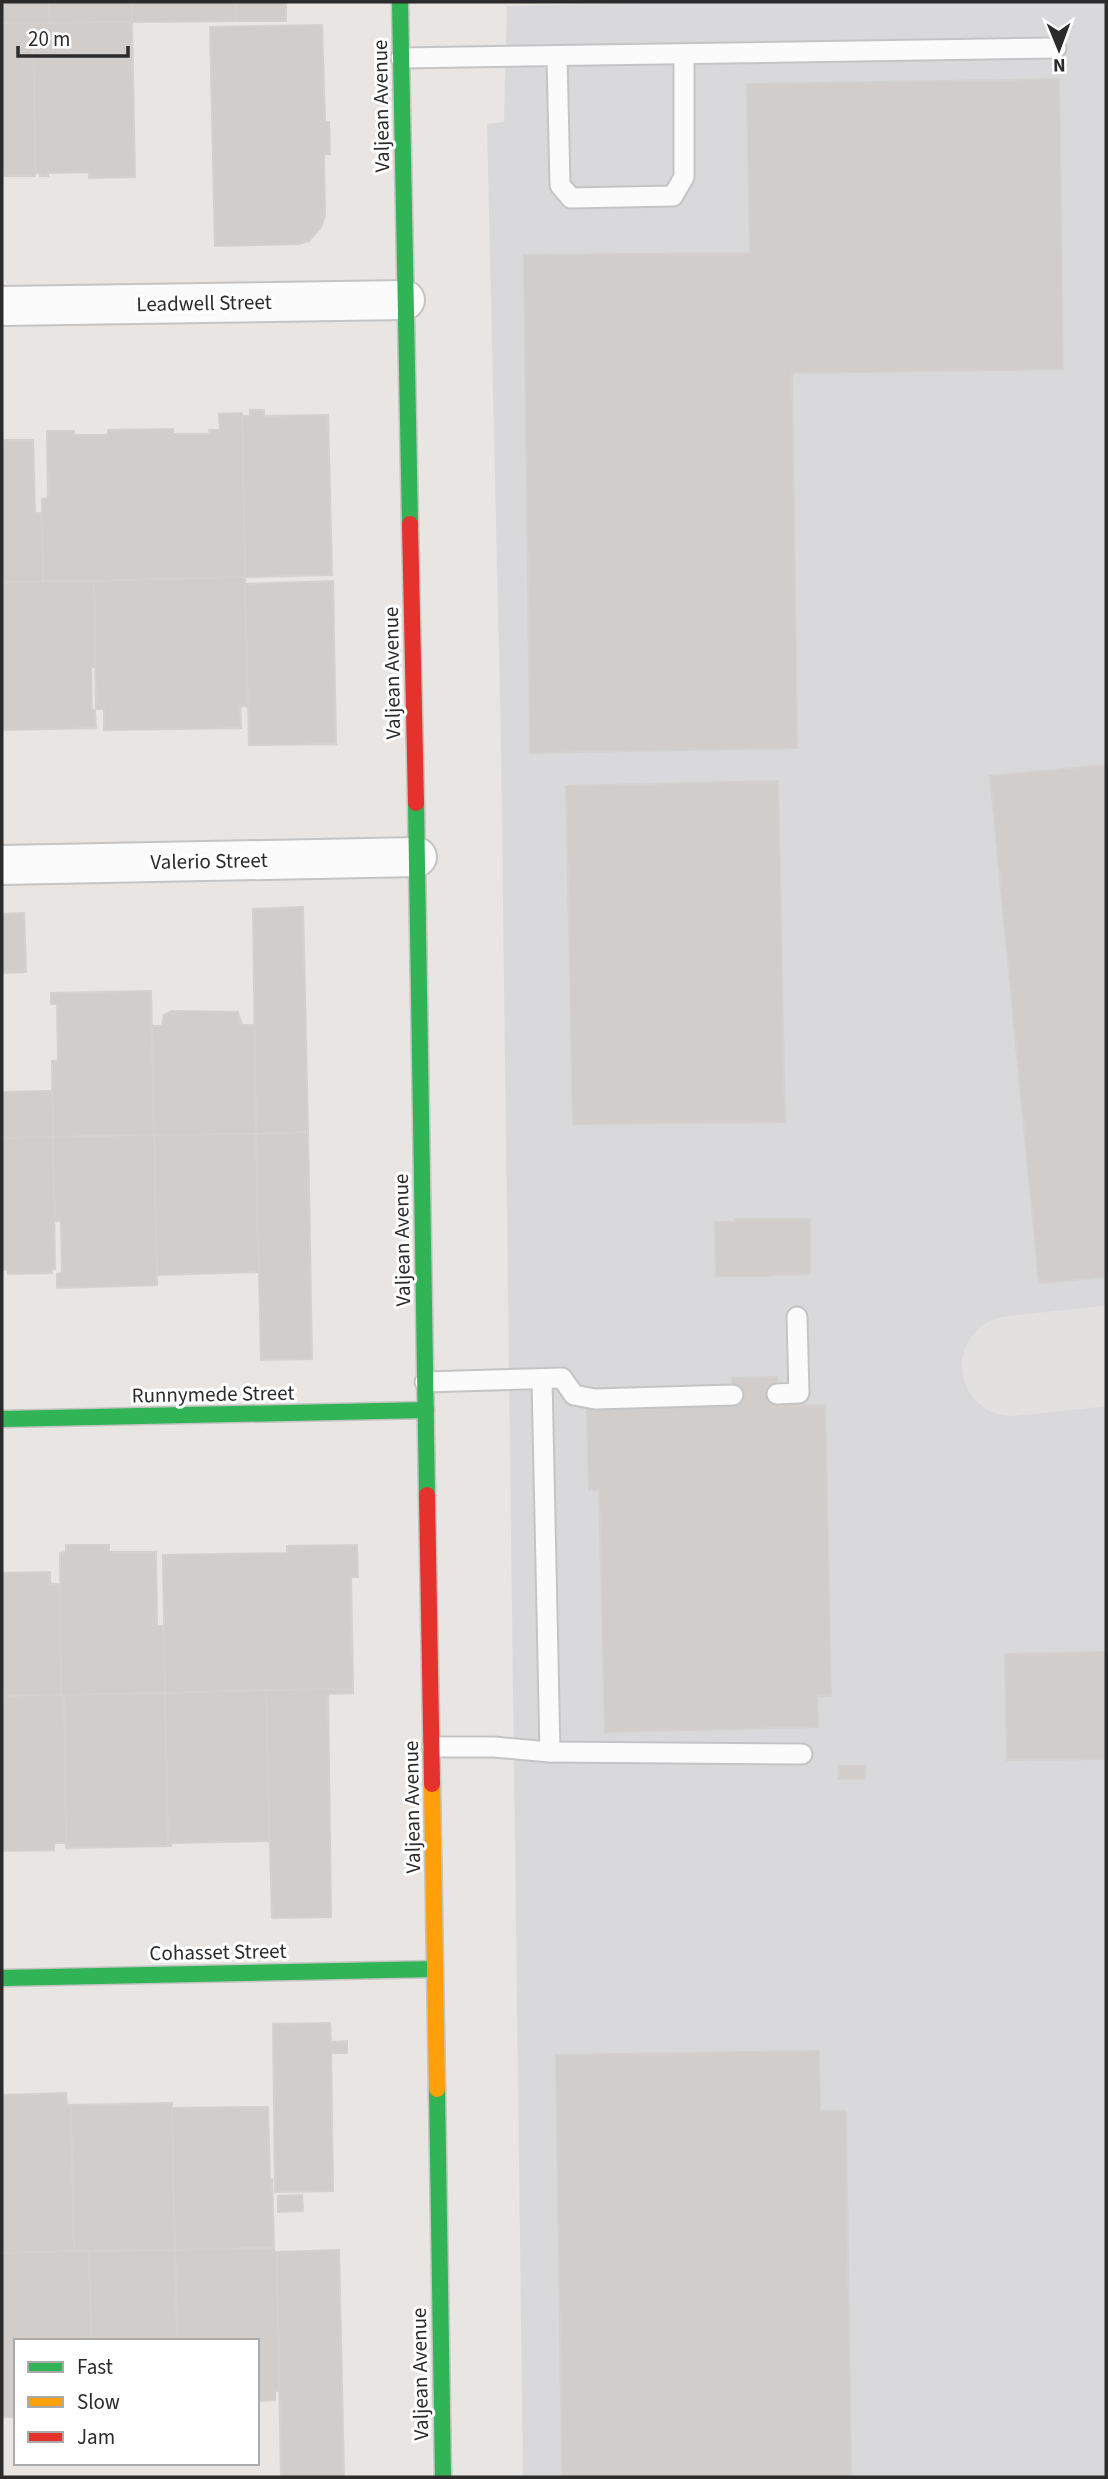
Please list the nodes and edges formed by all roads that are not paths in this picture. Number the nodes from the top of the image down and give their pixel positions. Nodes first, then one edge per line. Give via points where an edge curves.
1 (400, 2) edge
2 (1056, 48) dead end
3 (684, 54) junction
4 (557, 57) junction
5 (401, 58) junction
6 (405, 300) junction
7 (2, 306) edge
8 (417, 857) junction
9 (2, 865) edge
10 (797, 1317) dead end
11 (542, 1379) junction
12 (425, 1382) junction
13 (778, 1394) dead end
14 (733, 1395) dead end
15 (426, 1410) junction
16 (2, 1419) edge
17 (432, 1747) junction
18 (550, 1752) junction
19 (802, 1754) dead end
20 (435, 1969) junction
21 (2, 1978) edge
22 (443, 2477) edge

1 - 5 main road, Valjean Avenue
2 - 3 lane
3 - 4 lane
3 - 4 lane via 684,177 673,196 571,198 560,185
4 - 5 lane
5 - 6 main road, Valjean Avenue
6 - 7 street, Leadwell Street
6 - 8 main road, Valjean Avenue
8 - 9 street, Valerio Street
8 - 12 main road, Valjean Avenue
10 - 13 lane via 799,1393
11 - 12 lane
11 - 14 lane via 562,1378 574,1395 595,1399
11 - 18 lane
12 - 15 main road, Valjean Avenue
15 - 16 main road, Runnymede Street
15 - 17 main road, Valjean Avenue
17 - 18 lane
17 - 20 main road, Valjean Avenue
18 - 19 lane
20 - 21 main road, Cohasset Street
20 - 22 main road, Valjean Avenue

